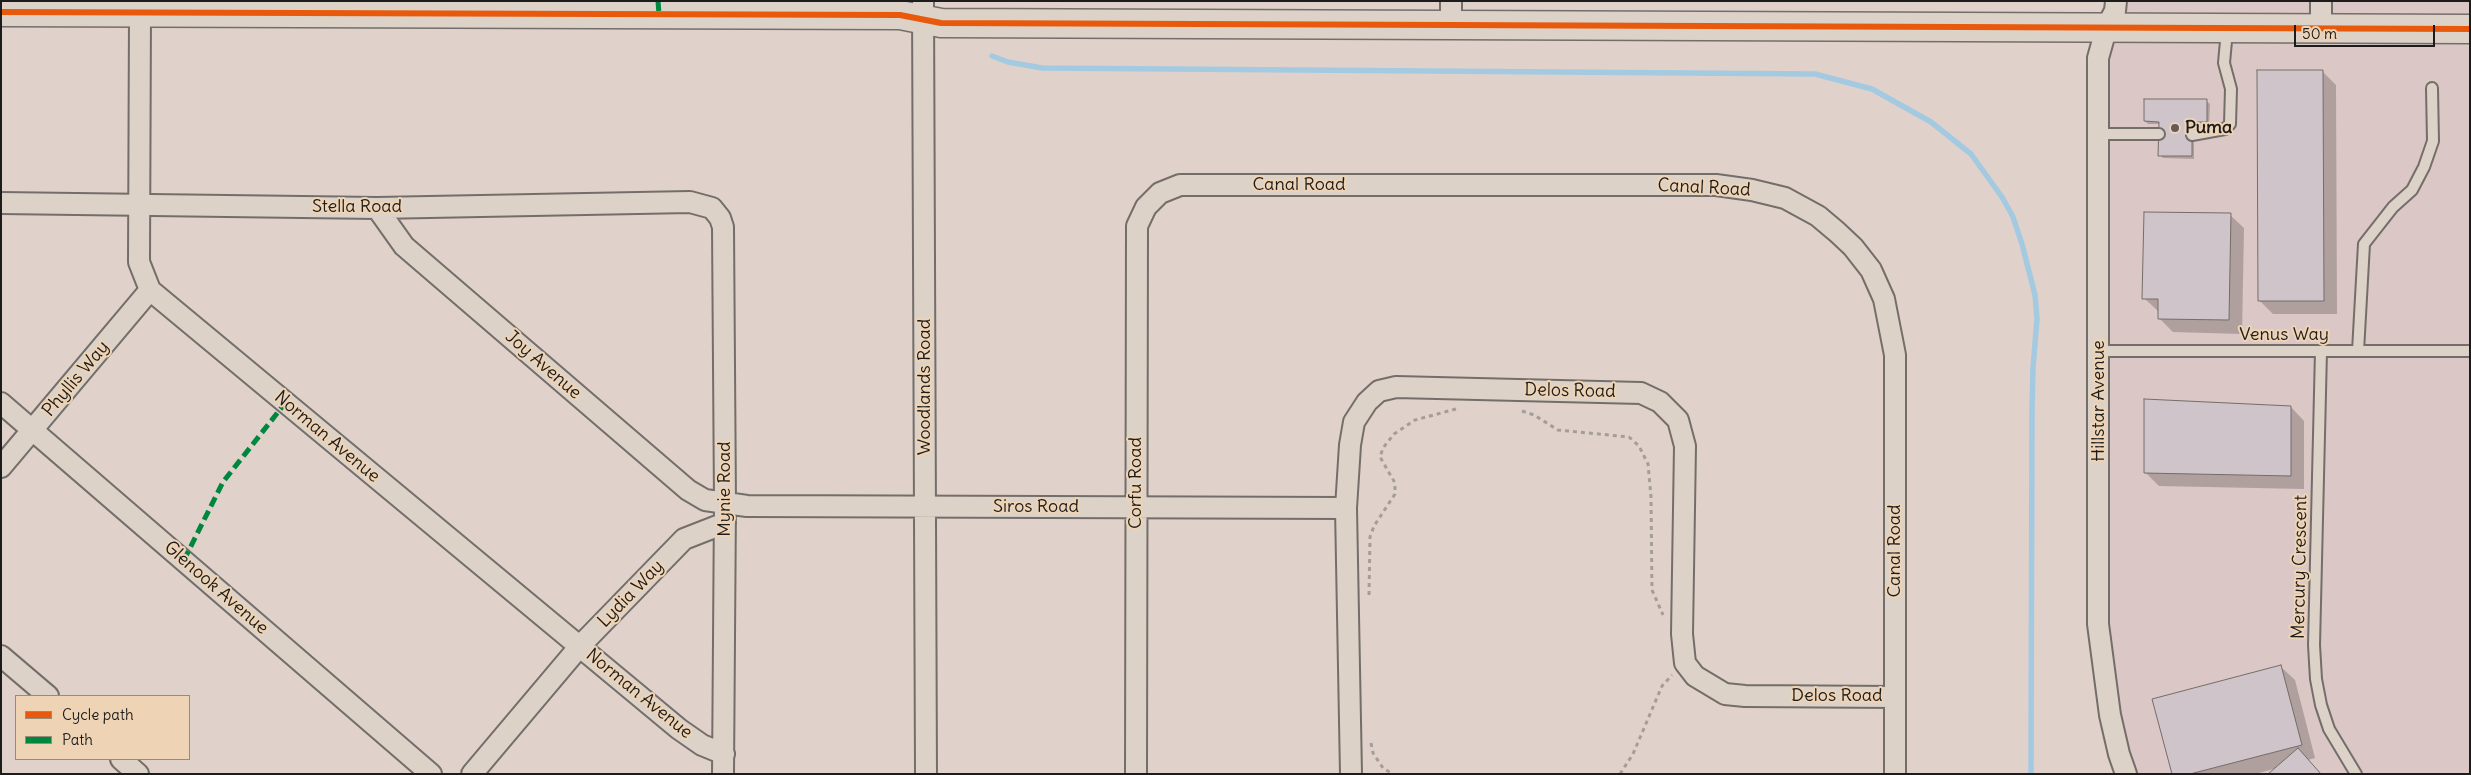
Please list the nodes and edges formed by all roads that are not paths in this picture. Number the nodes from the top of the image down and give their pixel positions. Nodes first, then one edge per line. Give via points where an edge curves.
1 (2321, 1) edge
2 (140, 7) edge
3 (329, 7) edge
4 (924, 10) edge
5 (1, 12) edge
6 (1451, 13) edge
7 (2112, 14) edge
8 (2227, 28) junction
9 (2321, 29) junction
10 (2470, 29) edge
11 (2432, 88) dead end
12 (2100, 134) junction
13 (2159, 134) dead end
14 (2192, 135) dead end
15 (1155, 198) joint
16 (1, 203) edge
17 (139, 204) junction
18 (377, 208) junction
19 (712, 208) joint
20 (150, 290) junction
21 (2099, 351) junction
22 (2321, 351) junction
23 (2358, 351) junction
24 (2470, 351) edge
25 (1, 403) edge
26 (33, 430) junction
27 (1, 467) edge
28 (725, 503) junction
29 (1136, 506) junction
30 (925, 507) junction
31 (1346, 508) junction
32 (724, 523) junction
33 (580, 646) junction
34 (1, 656) edge
35 (47, 695) edge
36 (1895, 697) junction
37 (724, 754) junction
38 (122, 760) edge
39 (138, 774) edge
40 (431, 774) edge
41 (472, 774) edge
42 (723, 774) edge
43 (926, 774) edge
44 (1136, 774) edge
45 (1351, 774) edge
46 (1895, 774) edge
47 (2126, 774) edge
48 (2356, 774) edge

1 - 9 street
2 - 3 street
2 - 5 street
2 - 17 street, Norman Avenue
3 - 4 street via 900,15
4 - 6 street via 940,23
4 - 30 street, Woodlands Road
6 - 7 street
7 - 8 street
7 - 12 street, Hillstar Avenue via 2098,58
8 - 9 street
8 - 14 lane via 2224,63 2231,89 2230,124 2225,129
9 - 10 street
11 - 23 lane via 2433,141 2424,167 2412,190 2393,207 2364,244
12 - 13 lane
12 - 21 street, Hillstar Avenue
15 - 29 street, Corfu Road via 1140,216 1136,241
15 - 36 street, Canal Road via 1180,185 1716,185 1785,198 1818,216 1853,247 1870,270 1884,299 1892,330 1896,374
16 - 17 street, Stella Road
17 - 18 street, Stella Road
17 - 20 street, Norman Avenue via 139,262
18 - 19 street, Stella Road via 690,202
18 - 28 street, Joy Avenue via 404,246 688,490 706,500
19 - 28 street, Mynie Road via 723,227
20 - 26 street, Phyllis Way
20 - 33 street, Norman Avenue
21 - 22 lane, Venus Way
21 - 47 street, Hillstar Avenue via 2098,624 2110,715
22 - 23 lane, Venus Way
22 - 48 lane, Mercury Crescent via 2314,645 2316,679 2329,729
23 - 24 lane, Venus Way
25 - 26 street, Glenook Avenue
26 - 27 street, Phyllis Way
26 - 40 street, Glenook Avenue
28 - 30 street, Siros Road via 747,506
28 - 32 street, Mynie Road
29 - 30 street, Siros Road
29 - 31 street, Siros Road
29 - 44 street, Corfu Road
30 - 43 street, Woodlands Road
31 - 36 street, Delos Road via 1354,422 1379,391 1396,387 1641,394 1660,402 1678,420 1685,446 1682,634 1685,663 1692,672 1725,694
31 - 45 street, Delos Road
32 - 33 street, Lydia Way via 684,539
32 - 37 street, Mynie Road
33 - 37 street, Norman Avenue via 679,729 702,745
33 - 41 street, Lydia Way
34 - 35 street
36 - 46 street, Canal Road
37 - 42 street, Mynie Road
38 - 39 street

